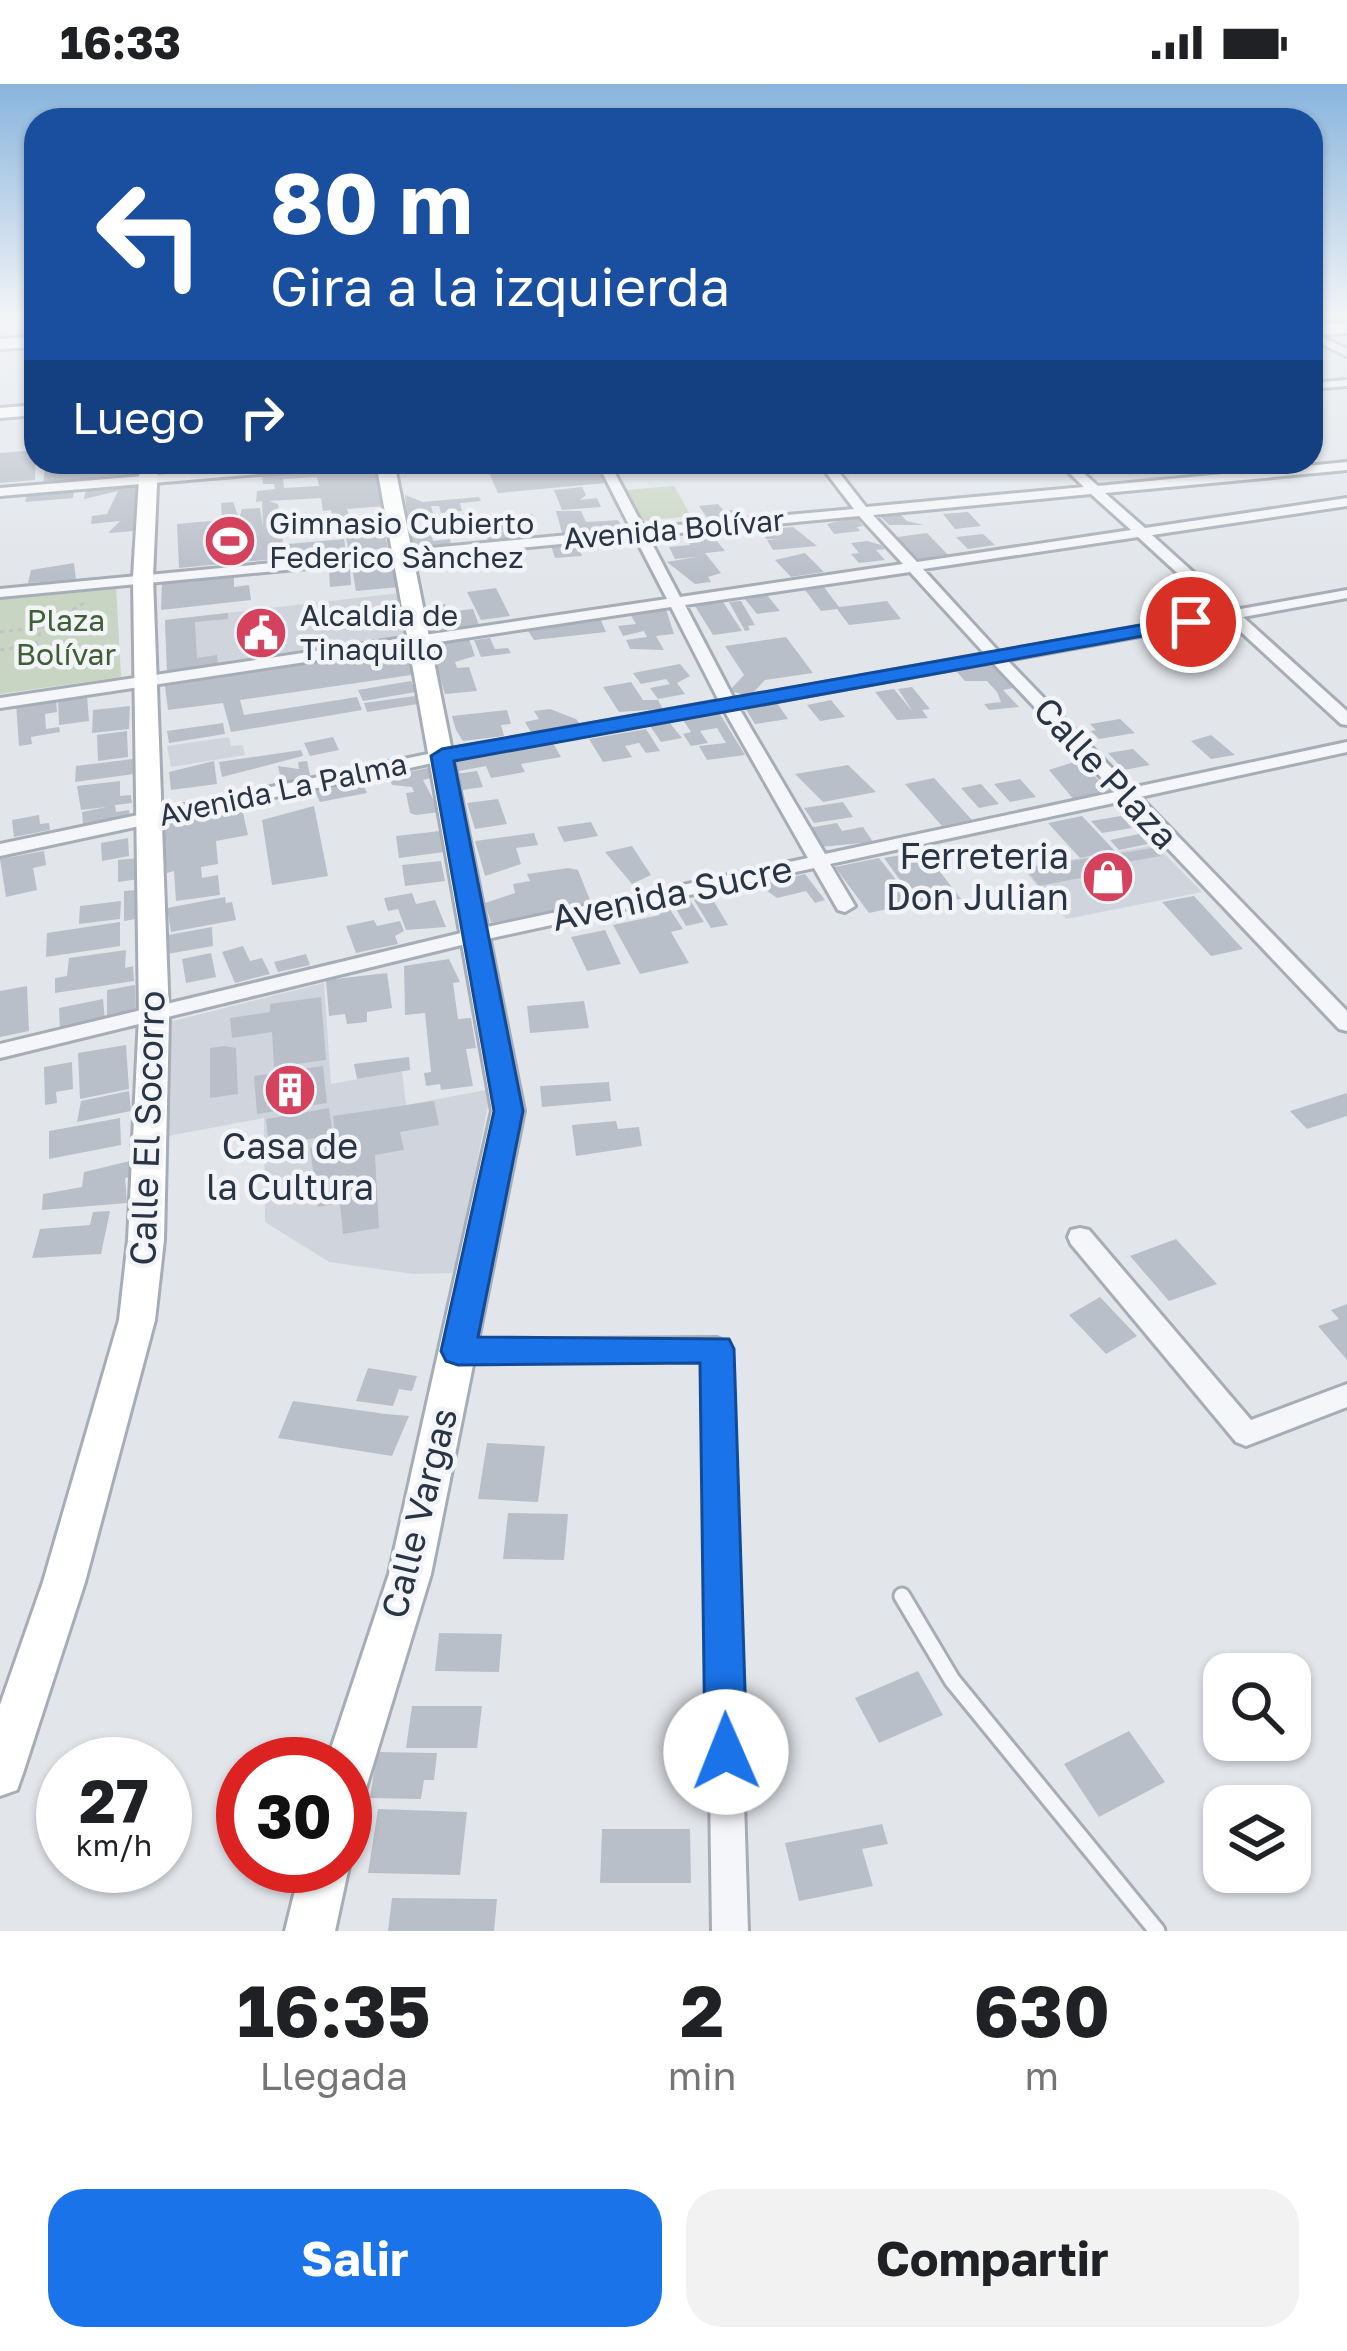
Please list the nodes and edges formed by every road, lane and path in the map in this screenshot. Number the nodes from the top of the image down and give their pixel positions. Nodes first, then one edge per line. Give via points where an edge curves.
1 (1347, 466) edge
2 (1325, 468) joint
3 (128, 474) edge
4 (149, 474) edge
5 (388, 474) edge
6 (609, 474) edge
7 (833, 474) edge
8 (1077, 474) edge
9 (1262, 474) edge
10 (1347, 482) edge
11 (1095, 490) junction
12 (0, 492) edge
13 (1347, 502) edge
14 (863, 513) junction
15 (1139, 532) junction
16 (640, 534) junction
17 (404, 552) junction
18 (912, 566) junction
19 (143, 577) junction
20 (0, 593) edge
21 (1347, 595) edge
22 (97, 596) dead end
23 (672, 600) junction
24 (1231, 615) junction
25 (42, 627) junction
26 (0, 632) edge
27 (421, 639) junction
28 (36, 645) junction
29 (0, 650) edge
30 (993, 654) junction
31 (100, 669) dead end
32 (144, 680) junction
33 (0, 703) edge
34 (729, 705) junction
35 (1347, 720) edge
36 (1347, 747) edge
37 (442, 756) junction
38 (1127, 797) junction
39 (152, 818) junction
40 (0, 850) edge
41 (816, 862) junction
42 (845, 906) dead end
43 (478, 935) junction
44 (154, 1017) junction
45 (1347, 1024) edge
46 (0, 1051) edge
47 (1080, 1237) dead end
48 (458, 1351) junction
49 (1347, 1395) edge
50 (902, 1596) dead end
51 (11, 1705) edge
52 (356, 1737) edge
53 (0, 1773) edge
54 (319, 1893) edge
55 (310, 1931) edge
56 (730, 1931) edge
57 (1157, 1931) edge

1 - 2 street, Avenida Bolívar
2 - 10 street
3 - 12 street
4 - 19 street, Calle El Socorro
5 - 17 street, Calle Vargas
6 - 16 street
7 - 14 street, Calle Plaza
8 - 11 street
9 - 11 street, Avenida Bolívar
11 - 14 street, Avenida Bolívar
11 - 15 street
13 - 15 street
14 - 16 street, Avenida Bolívar
14 - 18 street, Calle Plaza
15 - 18 street
15 - 24 street
16 - 17 street, Avenida Bolívar
16 - 23 street
17 - 19 street, Avenida Bolívar
17 - 27 street, Calle Vargas
18 - 23 street
18 - 30 street, Calle Plaza
19 - 20 street, Avenida Bolívar
19 - 32 street, Calle El Socorro
21 - 24 street, Avenida La Palma
22 - 25 path
23 - 27 street
23 - 34 street
24 - 30 street, Avenida La Palma
24 - 35 street
25 - 26 path
25 - 28 path
27 - 32 street
27 - 37 street, Calle Vargas
28 - 29 path
28 - 31 path
30 - 34 street, Avenida La Palma
30 - 38 street, Calle Plaza
32 - 33 street
32 - 39 street, Calle El Socorro
34 - 37 street, Avenida La Palma
34 - 41 street
36 - 38 street, Avenida Sucre
37 - 39 street, Avenida La Palma
37 - 43 street, Calle Vargas
38 - 41 street, Avenida Sucre
38 - 45 street, Calle Plaza
39 - 40 street, Avenida La Palma
39 - 44 street, Calle El Socorro
41 - 42 street
41 - 43 street, Avenida Sucre
43 - 44 street, Avenida Sucre
43 - 48 street, Calle Vargas via 508,1111
44 - 46 street, Avenida Sucre
44 - 51 street, Calle El Socorro via 137,1320
47 - 49 street via 1246,1434
48 - 52 street, Calle Vargas via 410,1574
48 - 56 street via 717,1349
50 - 57 lane via 952,1680
51 - 53 street, Calle El Socorro
54 - 55 street

